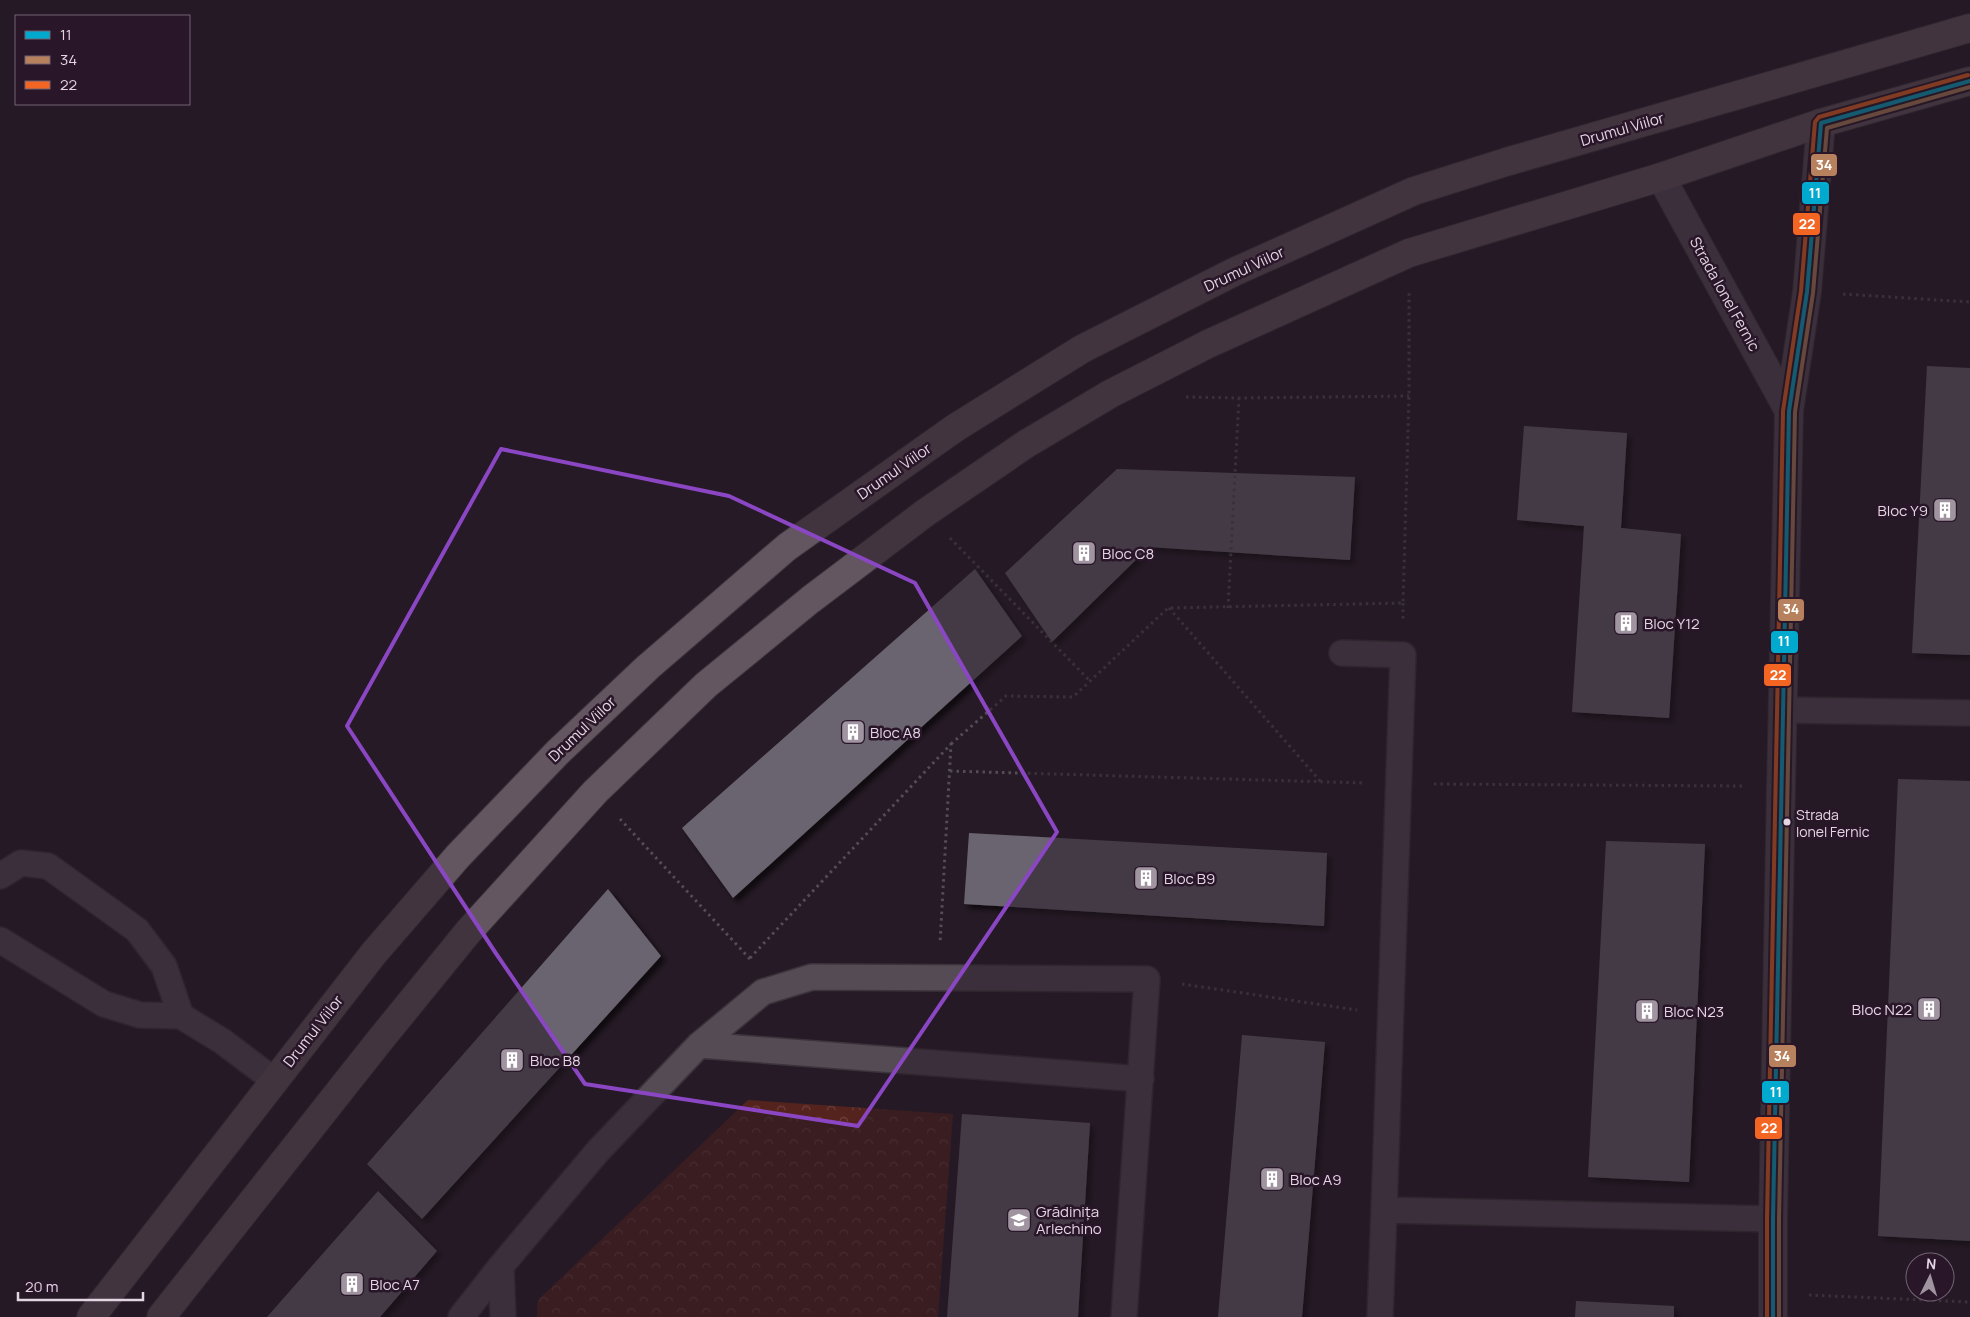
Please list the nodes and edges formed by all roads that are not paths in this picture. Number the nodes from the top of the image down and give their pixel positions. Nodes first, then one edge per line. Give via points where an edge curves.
1 (1970, 28) edge
2 (1970, 81) edge
3 (1822, 123) junction
4 (1661, 177) junction
5 (1790, 411) junction
6 (1342, 652) dead end
7 (1783, 710) junction
8 (1970, 713) edge
9 (0, 876) edge
10 (0, 940) edge
11 (181, 1016) junction
12 (698, 1044) junction
13 (1141, 1079) junction
14 (275, 1081) junction
15 (1384, 1210) junction
16 (1773, 1220) junction
17 (501, 1266) junction
18 (1773, 1306) edge
19 (91, 1317) edge
20 (161, 1317) edge
21 (461, 1317) edge
22 (503, 1317) edge
23 (1124, 1317) edge
24 (1380, 1317) edge

1 - 14 highway, Drumul Viilor via 1414,191 1234,272 1082,349 955,428 787,547 648,667 558,752 458,856 374,953
2 - 3 highway
3 - 4 highway
3 - 5 street via 1807,292
4 - 5 street, Strada Ionel Fernic
4 - 20 highway via 1409,253 1208,344 1110,394 1026,444 925,513 810,600 706,686 596,792 468,932
5 - 7 street
6 - 15 lane via 1403,655
7 - 8 lane
7 - 16 street
9 - 11 lane via 20,863 48,866 137,930 164,966
10 - 11 lane via 104,1004 140,1014
11 - 14 lane via 222,1041
12 - 13 lane
12 - 13 lane via 763,992 812,977 1147,979
12 - 17 lane via 598,1151
13 - 23 lane
14 - 19 highway, Drumul Viilor
15 - 16 lane
15 - 24 lane
16 - 18 street
17 - 21 lane
17 - 22 lane

